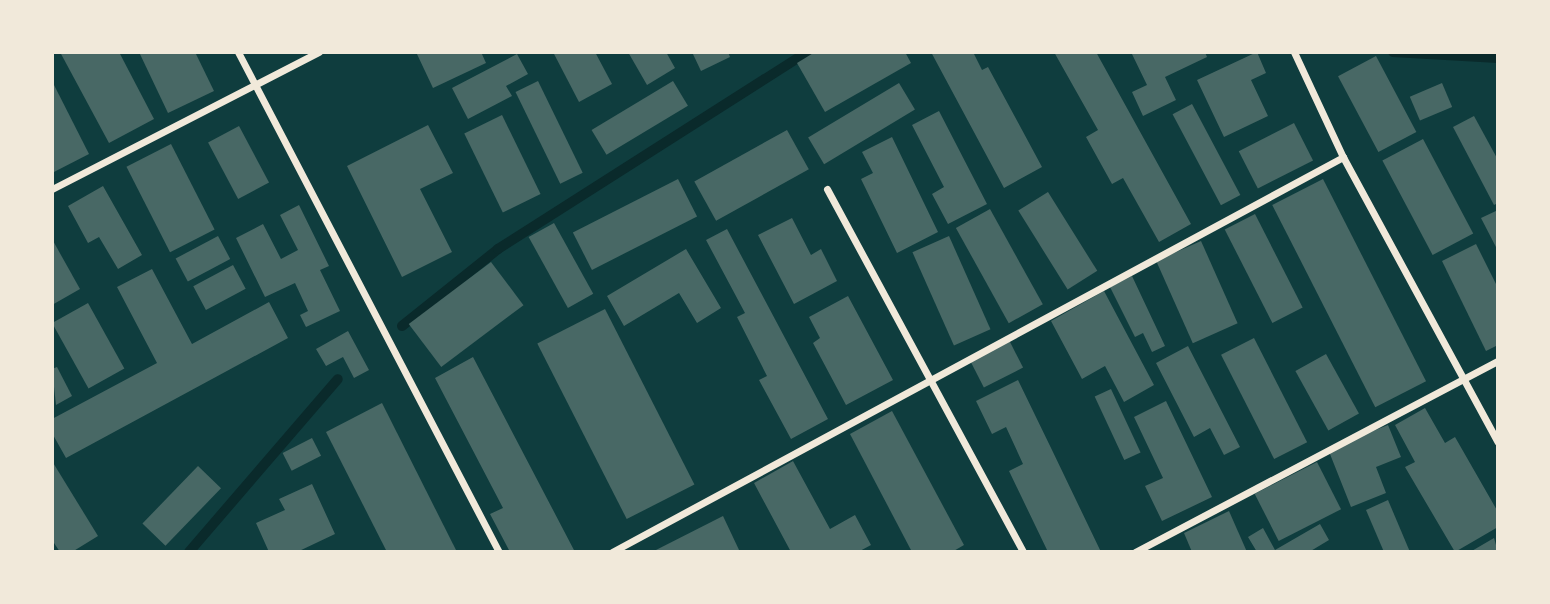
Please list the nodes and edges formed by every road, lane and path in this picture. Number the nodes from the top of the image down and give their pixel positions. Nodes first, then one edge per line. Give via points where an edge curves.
1 (238, 52) edge
2 (319, 52) edge
3 (1294, 52) edge
4 (255, 86) junction
5 (1343, 157) junction
6 (52, 189) edge
7 (827, 189) dead end
8 (1497, 360) edge
9 (1466, 377) junction
10 (926, 380) junction
11 (1497, 442) edge
12 (499, 551) edge
13 (611, 551) edge
14 (1023, 551) edge
15 (1135, 551) edge

1 - 4 street
2 - 4 street
3 - 5 street
4 - 6 street
4 - 12 street
5 - 9 street
5 - 10 street
7 - 10 street
8 - 9 street
9 - 11 street
9 - 15 street
10 - 13 street
10 - 14 street

